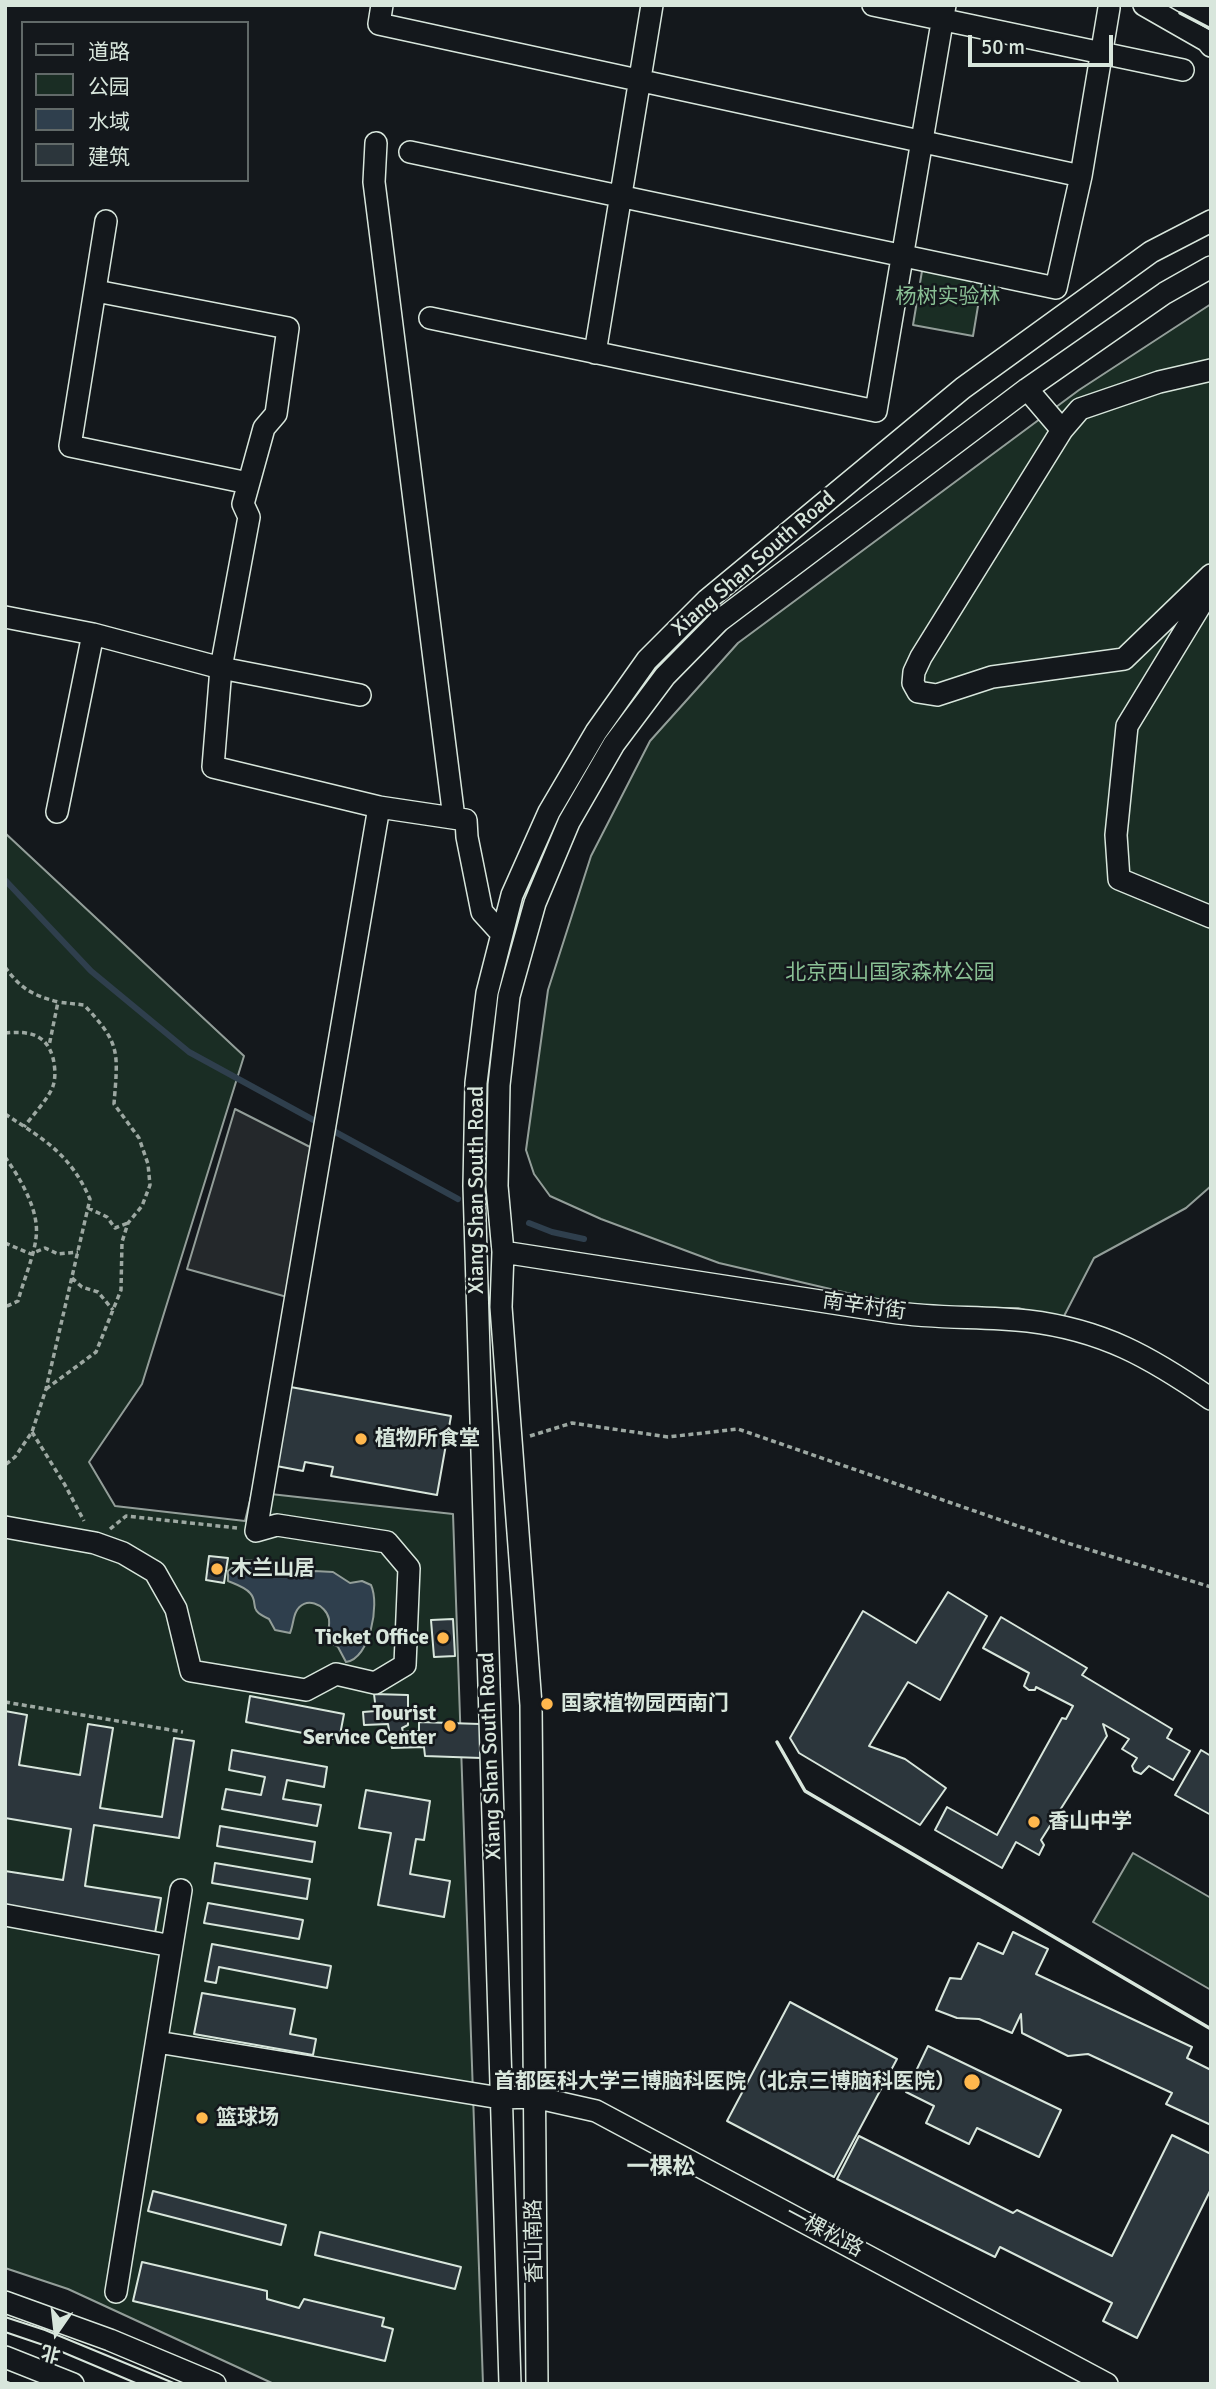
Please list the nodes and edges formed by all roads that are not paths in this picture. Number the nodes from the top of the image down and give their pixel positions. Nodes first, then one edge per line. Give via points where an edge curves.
1 (382, 5) edge
2 (652, 5) edge
3 (873, 5) edge
4 (1144, 5) edge
5 (1109, 8) dead end
6 (943, 12) edge
7 (1211, 47) edge
8 (1102, 53) junction
9 (1183, 69) dead end
10 (639, 80) junction
11 (921, 141) junction
12 (376, 143) dead end
13 (410, 152) dead end
14 (1080, 176) junction
15 (621, 197) junction
16 (106, 221) dead end
17 (1211, 221) edge
18 (901, 256) junction
19 (1211, 267) edge
20 (96, 291) junction
21 (429, 318) dead end
22 (595, 353) junction
23 (1206, 366) edge
24 (1027, 389) junction
25 (1062, 430) junction
26 (248, 483) junction
27 (1211, 575) edge
28 (1211, 588) edge
29 (5, 617) edge
30 (93, 634) junction
31 (221, 668) junction
32 (360, 695) dead end
33 (379, 807) junction
34 (57, 812) dead end
35 (454, 818) junction
36 (1211, 917) edge
37 (502, 934) junction
38 (503, 1252) junction
39 (1211, 1399) edge
40 (5, 1528) edge
41 (181, 1890) dead end
42 (5, 1915) edge
43 (172, 1946) junction
44 (158, 2042) junction
45 (534, 2097) junction
46 (500, 2098) junction
47 (116, 2292) dead end
48 (5, 2302) edge
49 (5, 2357) edge
50 (73, 2384) edge
51 (215, 2384) edge
52 (510, 2384) edge
53 (537, 2384) edge
54 (1107, 2384) edge

1 - 10 street via 379,24
2 - 10 street
3 - 6 street
4 - 7 street
5 - 8 street
6 - 8 street
6 - 11 street
8 - 9 street
8 - 14 street
10 - 11 street
10 - 15 street
11 - 14 street
11 - 18 street
12 - 35 street via 374,181
13 - 15 street
14 - 18 street via 1056,288
15 - 18 street
15 - 22 street
16 - 20 street
17 - 37 street, Xiang Shan South Road via 1151,252 963,388 698,608 647,660 596,732 549,812 512,895
18 - 22 street via 876,411
19 - 24 street, Xiang Shan South Road via 1164,293
20 - 26 street via 70,446
20 - 26 street via 288,328 276,414 264,428
21 - 22 street
23 - 25 street via 1080,409
24 - 25 street
24 - 38 street, Xiang Shan South Road via 719,621 665,676 614,744 569,822 535,903 509,996 499,1085 497,1186
25 - 27 street via 921,657 914,672 918,692 937,695 992,677 1124,659
26 - 31 street via 243,504 249,517
28 - 36 street via 1126,726 1116,835 1119,880
29 - 30 street
30 - 31 street
30 - 34 street
31 - 32 street
31 - 33 street via 213,767
33 - 35 street
33 - 40 street via 256,1531 278,1525 387,1542 409,1567 405,1665 375,1683 336,1674 306,1690 191,1671 176,1609 155,1572 94,1543
35 - 37 street via 466,820 482,912
37 - 46 street, Xiang Shan South Road via 487,993 476,1083 474,1186
38 - 39 street, 南辛村街 via 899,1313 1029,1321 1082,1332 1124,1345
38 - 45 street, Xiang Shan South Road via 501,1307 531,1705
41 - 43 street
42 - 43 street
43 - 44 street
44 - 46 street, 一棵松路
44 - 47 street
45 - 46 street, 一棵松路
45 - 53 street, 香山南路
45 - 54 street, 一棵松路 via 596,2111
46 - 52 street, 香山南路
48 - 51 street
49 - 50 street

